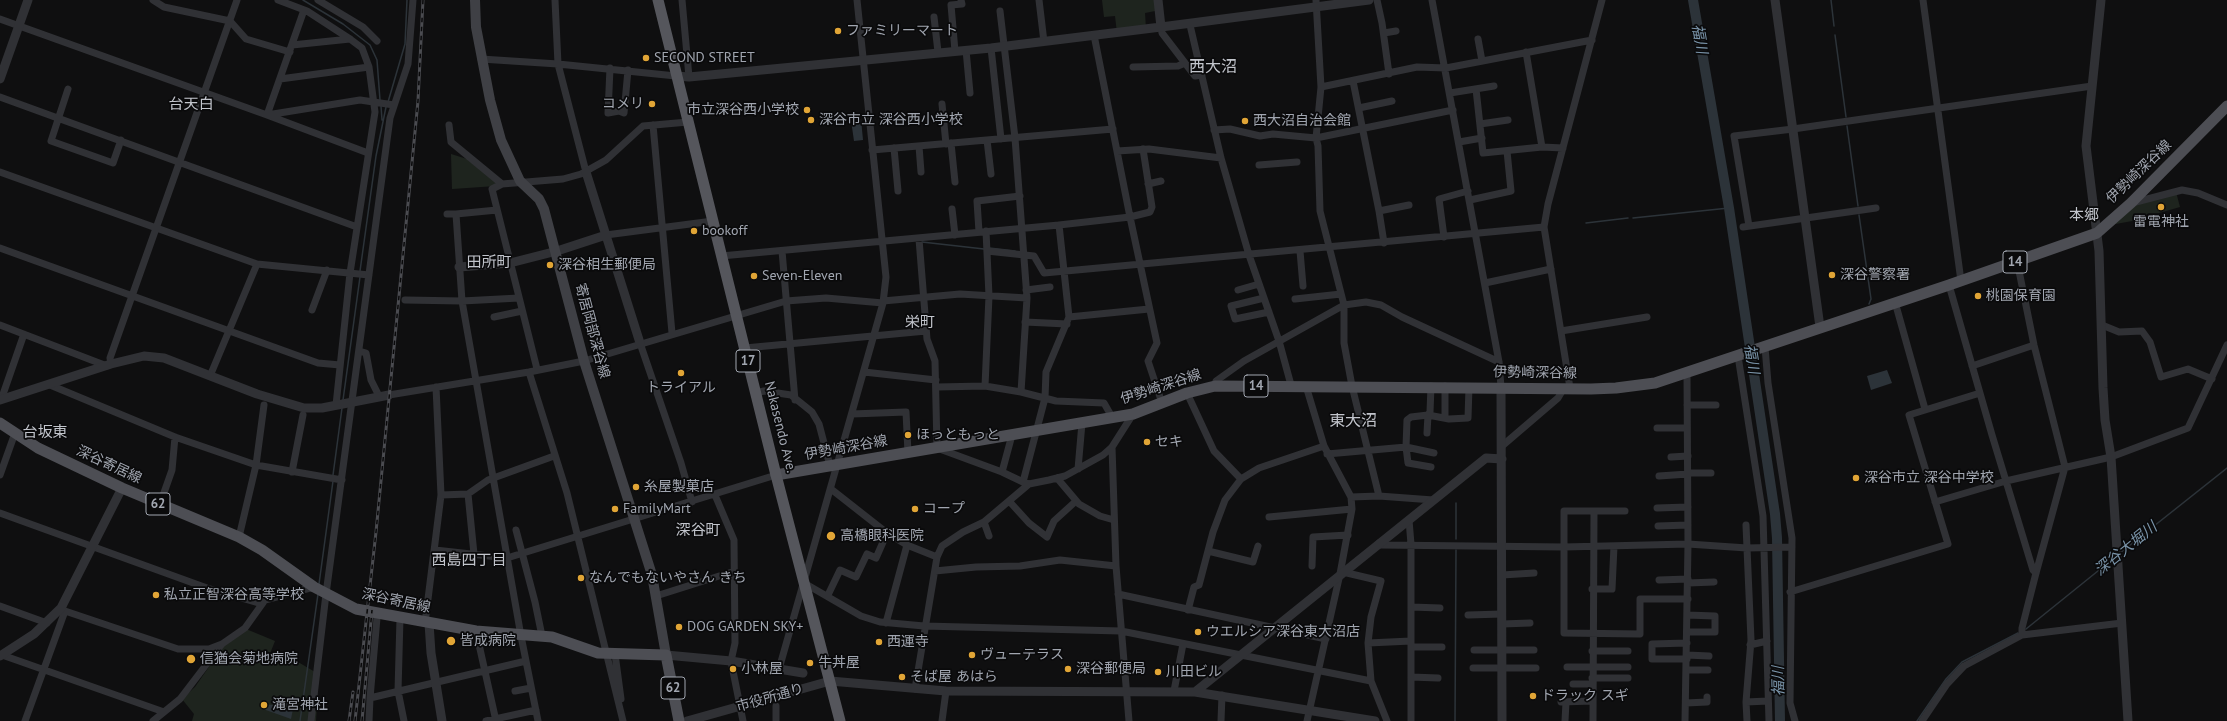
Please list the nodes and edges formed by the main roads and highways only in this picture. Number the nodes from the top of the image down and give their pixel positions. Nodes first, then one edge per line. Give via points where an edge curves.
1 (476, 0) edge
2 (658, 0) edge
3 (2227, 106) edge
4 (0, 423) edge
5 (776, 475) junction
6 (666, 655) junction
7 (679, 721) edge
8 (840, 721) edge

1 - 6 main road, 寄居岡部深谷線 via 476,27 481,59 501,140 520,181 539,199 544,209 584,361 635,519 656,596
2 - 5 highway, Nakasendo Ave. / 17
3 - 5 main road, 伊勢崎深谷線 / 14 via 2132,203 2097,233 1687,373 1636,386 1215,386 1187,393 1133,414
4 - 6 main road, 深谷寄居線 / 62 via 38,448 122,488 239,537 321,591 360,610 476,631 542,636 610,654
5 - 8 highway, Nakasendo Ave. / 17
6 - 7 main road, 62

